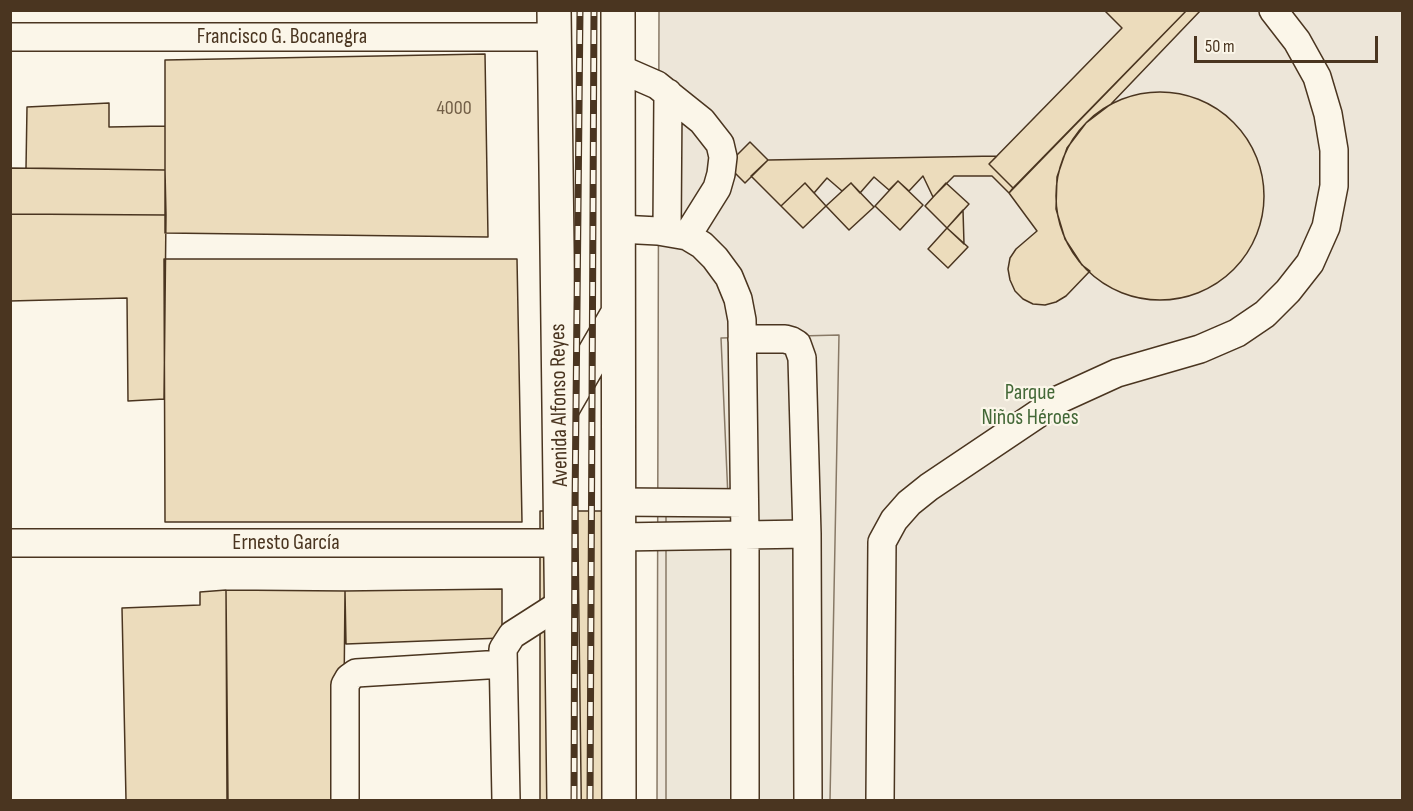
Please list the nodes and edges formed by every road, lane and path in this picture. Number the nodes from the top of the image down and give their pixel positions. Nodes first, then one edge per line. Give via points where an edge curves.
1 (618, 10) edge
2 (1273, 10) edge
3 (554, 24) edge
4 (10, 37) edge
5 (618, 68) junction
6 (668, 93) junction
7 (619, 229) junction
8 (677, 234) junction
9 (619, 312) junction
10 (742, 339) junction
11 (560, 411) junction
12 (619, 502) junction
13 (744, 503) junction
14 (807, 534) junction
15 (745, 536) junction
16 (619, 537) junction
17 (10, 543) edge
18 (562, 543) junction
19 (562, 603) junction
20 (503, 664) junction
21 (345, 801) edge
22 (506, 801) edge
23 (564, 801) edge
24 (620, 801) edge
25 (744, 801) edge
26 (808, 801) edge
27 (880, 801) edge

1 - 5 highway
2 - 27 lane via 1297,41 1317,77 1334,150 1334,186 1326,227 1310,263 1273,306 1237,333 1200,349 1117,374 1060,399 928,487 894,520 882,542
3 - 4 lane, Francisco G. Bocanegra
3 - 11 highway, Avenida Alfonso Reyes
5 - 6 lane
5 - 7 highway
6 - 8 lane
6 - 8 lane via 716,136 723,157 717,188
7 - 8 lane
7 - 9 highway
8 - 10 lane via 702,245 729,278 738,299
9 - 11 highway
9 - 12 highway
10 - 13 lane
10 - 14 lane via 785,339 797,344 800,350
11 - 18 highway, Avenida Alfonso Reyes
12 - 13 lane
12 - 16 highway
13 - 15 lane
14 - 15 lane
14 - 26 lane
15 - 16 lane
15 - 25 lane
16 - 24 highway
17 - 18 lane, Ernesto García
18 - 19 highway, Avenida Alfonso Reyes
19 - 20 lane via 512,635 503,649
19 - 23 highway, Avenida Alfonso Reyes
20 - 21 lane via 356,673 349,678 345,685
20 - 22 lane

